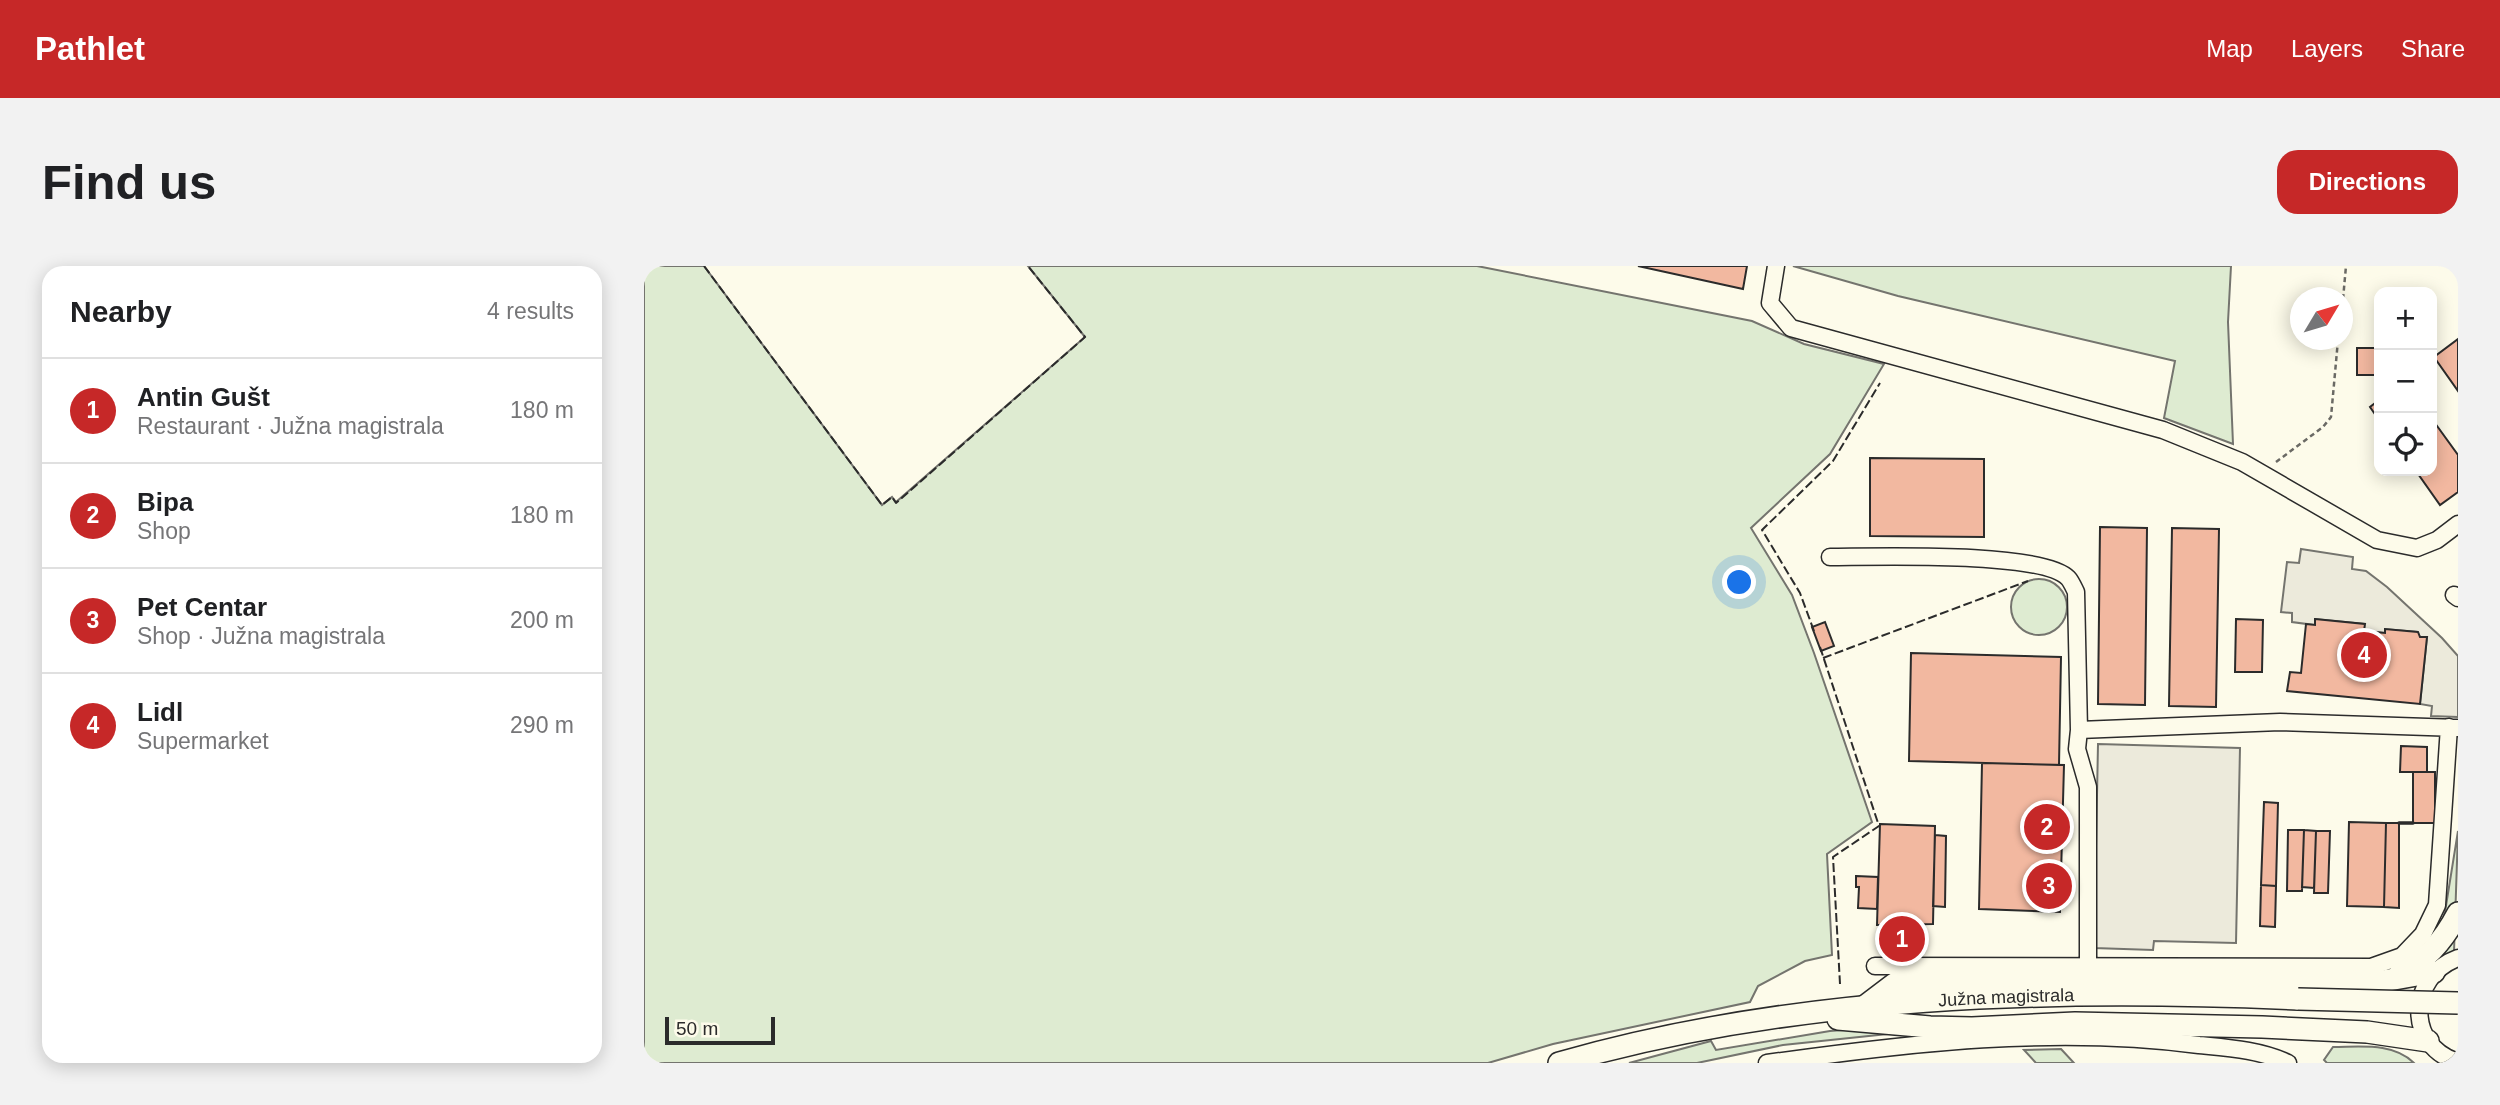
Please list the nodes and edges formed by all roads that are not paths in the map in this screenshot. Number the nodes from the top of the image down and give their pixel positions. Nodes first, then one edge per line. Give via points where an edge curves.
1 (1776, 266) edge
2 (2458, 524) edge
3 (1830, 557) dead end
4 (2453, 728) edge
5 (2079, 730) junction
6 (2458, 913) edge
7 (2457, 957) edge
8 (1875, 966) dead end
9 (2088, 967) junction
10 (2434, 972) junction
11 (2375, 981) junction
12 (2458, 1003) edge
13 (1865, 1006) junction
14 (1780, 1017) junction
15 (2428, 1041) junction
16 (2454, 1062) edge
17 (1559, 1063) edge
18 (1767, 1063) edge
19 (2288, 1063) edge

1 - 2 street via 1770,303 1791,328 2163,430 2242,462 2376,540 2417,548
3 - 5 street via 2011,560 2048,568 2068,578 2076,592
4 - 5 street via 2280,722
4 - 9 street via 2437,905 2423,934 2402,956 2371,967
5 - 9 street via 2077,749 2088,787
6 - 11 main road via 2425,957 2403,972
7 - 10 street
8 - 9 street
10 - 11 main road
10 - 15 street via 2423,991 2419,1013
11 - 13 main road via 2160,977 1894,984
12 - 13 main road, Južna magistrala, bridge via 2054,995
13 - 14 main road, Južna magistrala
14 - 15 main road via 1972,1028 2075,1023 2262,1027 2367,1032
14 - 17 main road, Južna magistrala via 1682,1032
15 - 16 street
18 - 19 street via 1907,1045 2077,1037 2166,1040 2248,1051

